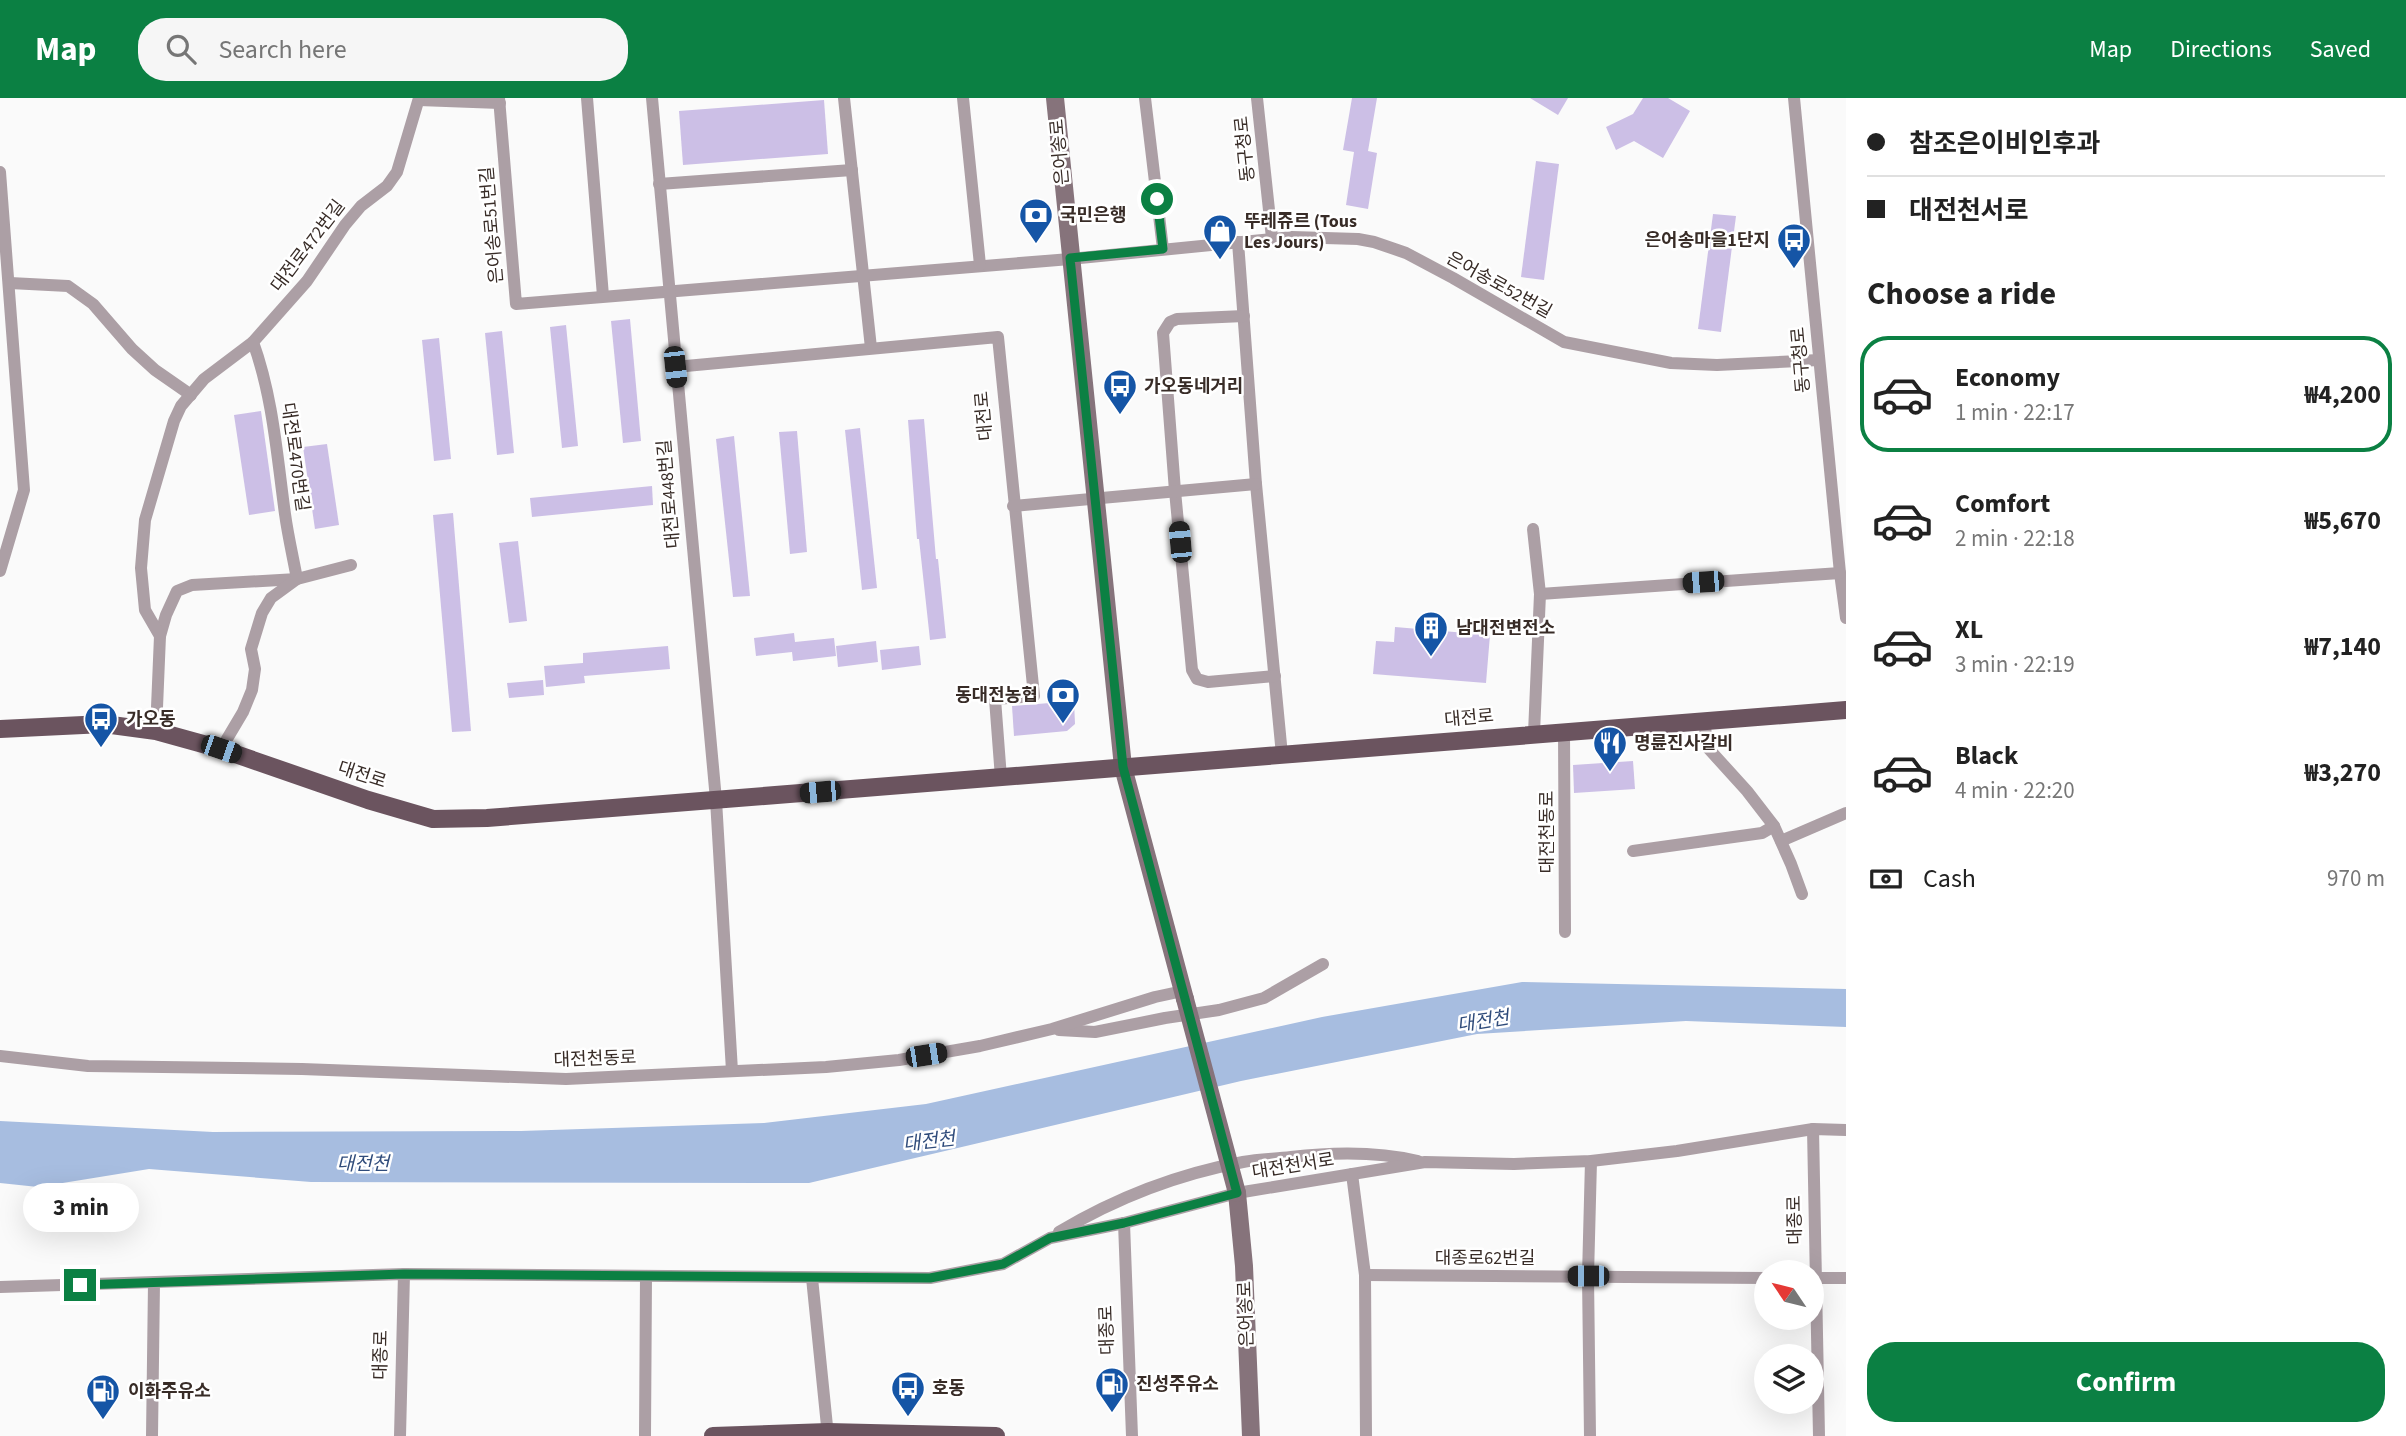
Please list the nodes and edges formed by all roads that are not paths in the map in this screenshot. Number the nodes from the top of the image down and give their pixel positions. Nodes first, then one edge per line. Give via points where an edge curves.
1 (587, 98) edge
2 (652, 98) edge
3 (844, 98) edge
4 (963, 98) edge
5 (1055, 98) edge
6 (1145, 98) edge
7 (1257, 98) edge
8 (1794, 98) edge
9 (419, 99) edge
10 (499, 100) edge
11 (852, 170) junction
12 (0, 172) edge
13 (659, 184) junction
14 (3, 232) edge
15 (1272, 239) junction
16 (1238, 242) junction
17 (1163, 249) junction
18 (1070, 258) junction
19 (980, 265) junction
20 (863, 275) junction
21 (10, 283) junction
22 (668, 291) junction
23 (603, 296) junction
24 (1244, 316) junction
25 (253, 342) junction
26 (871, 348) junction
27 (1819, 359) junction
28 (675, 367) junction
29 (191, 395) junction
30 (1256, 484) junction
31 (1175, 491) junction
32 (1094, 499) junction
33 (1013, 506) junction
34 (1533, 529) dead end
35 (351, 565) dead end
36 (0, 571) edge
37 (1840, 573) junction
38 (297, 579) junction
39 (1540, 594) junction
40 (1846, 618) edge
41 (160, 636) junction
42 (1275, 676) junction
43 (1846, 710) edge
44 (1704, 721) junction
45 (0, 729) edge
46 (156, 731) junction
47 (1564, 731) junction
48 (1534, 733) junction
49 (221, 749) junction
50 (1282, 755) junction
51 (1123, 767) junction
52 (1001, 778) junction
53 (716, 800) junction
54 (1846, 813) edge
55 (1774, 826) junction
56 (1781, 841) junction
57 (1633, 851) dead end
58 (1802, 894) dead end
59 (1564, 932) dead end
60 (1323, 964) dead end
61 (1184, 995) junction
62 (1052, 1029) junction
63 (0, 1056) edge
64 (732, 1071) junction
65 (1813, 1129) junction
66 (1846, 1130) edge
67 (1591, 1161) junction
68 (1425, 1162) junction
69 (1352, 1174) junction
70 (1237, 1193) junction
71 (1124, 1223) junction
72 (1050, 1238) junction
73 (1814, 1260) edge
74 (404, 1274) junction
75 (1365, 1275) junction
76 (646, 1276) junction
77 (1588, 1276) junction
78 (812, 1278) junction
79 (1754, 1278) edge
80 (1824, 1278) edge
81 (1846, 1278) edge
82 (154, 1283) junction
83 (0, 1287) edge
84 (1816, 1330) edge
85 (828, 1434) edge
86 (152, 1436) edge
87 (400, 1436) edge
88 (645, 1436) edge
89 (713, 1436) edge
90 (996, 1436) edge
91 (1132, 1436) edge
92 (1251, 1436) edge
93 (1366, 1436) edge
94 (1590, 1436) edge
95 (1819, 1436) edge

1 - 23 street
2 - 13 street, 대전로448번길
3 - 11 street
4 - 19 street
5 - 18 main road, 은어송로
6 - 17 street
7 - 15 street, 동구청로
8 - 27 street, 동구청로
9 - 10 street
9 - 25 street, 대전로472번길 via 397,172 361,206 307,281
10 - 23 street, 은어송로51번길 via 516,304
11 - 13 street
11 - 20 street
12 - 14 street
13 - 22 street, 대전로448번길
14 - 21 street
15 - 16 street, 은어송로52번길
15 - 27 street, 은어송로52번길 via 1374,242 1406,253 1564,342 1671,363
16 - 17 street, 은어송로52번길
16 - 24 street
17 - 18 street, 은어송로52번길
18 - 19 street, 은어송로51번길
18 - 32 main road, 은어송로
19 - 20 street, 은어송로51번길
20 - 22 street, 은어송로51번길
20 - 26 street
21 - 29 street via 68,286 93,304 155,370
21 - 36 street via 24,489
22 - 23 street, 은어송로51번길
22 - 28 street, 대전로448번길
24 - 30 street
24 - 31 street via 1177,319 1163,333
25 - 29 street, 대전로472번길 via 204,379
25 - 38 street, 대전로470번길 via 272,412
26 - 28 street, 대전로
26 - 33 street, 대전로 via 998,337
27 - 37 street, 동구청로
28 - 53 street, 대전로448번길
29 - 41 street, 대전로472번길 via 174,421 145,520 141,568 145,610
30 - 31 street
30 - 42 street
31 - 32 street
31 - 42 street via 1192,670 1197,679 1208,682
32 - 33 street
32 - 51 main road, 은어송로
33 - 52 street, 대전로 via 1034,696 995,699
34 - 39 street
35 - 38 street
37 - 39 street
37 - 40 street, 동구청로
38 - 41 street via 192,585 177,591
38 - 49 street via 271,598 262,613 251,649 255,669 252,690
39 - 48 street
41 - 46 street, 대전로472번길
42 - 50 street
43 - 44 main road, 대전로
44 - 47 main road, 대전로
44 - 55 street via 1707,748
45 - 46 main road, 대전로 via 104,724
46 - 49 main road, 대전로
47 - 48 main road, 대전로
47 - 59 street, 대전천동로
48 - 50 main road, 대전로
49 - 53 main road, 대전로 via 433,819
50 - 51 main road, 대전로
51 - 52 main road, 대전로
51 - 61 main road, 은어송로
52 - 53 main road, 대전로
53 - 64 street
54 - 56 street
55 - 56 street
55 - 57 street via 1762,833
56 - 58 street
60 - 62 street via 1264,998 1219,1010 1095,1032
61 - 62 street, 대전천동로
61 - 70 main road, 은어송로, bridge
62 - 64 street, 대전천동로 via 900,1060
63 - 64 street, 대전천동로 via 88,1066 566,1079
65 - 66 street, 대전천서로
65 - 67 street, 대전천서로
65 - 73 street, 대종로
67 - 68 street, 대전천서로
67 - 77 street
68 - 69 street, 대전천서로
68 - 72 street via 1392,1155 1329,1152 1243,1162 1133,1194
69 - 70 street, 대전천서로
69 - 75 street
70 - 71 street, 대전천서로
70 - 92 main road, 은어송로
71 - 72 street, 대전천서로
71 - 91 street, 대종로
72 - 78 street, 대전천서로 via 1003,1264 930,1278
74 - 76 street, 대전천서로
74 - 82 street, 대전천서로
74 - 87 street, 대종로
75 - 77 street, 대종로62번길
75 - 93 street
76 - 78 street, 대전천서로
76 - 88 street
77 - 79 street, 대종로62번길
77 - 94 street
78 - 85 street
80 - 81 street
82 - 83 street, 대전천서로
82 - 86 street
84 - 95 street, 대종로
85 - 89 main road
85 - 90 main road

